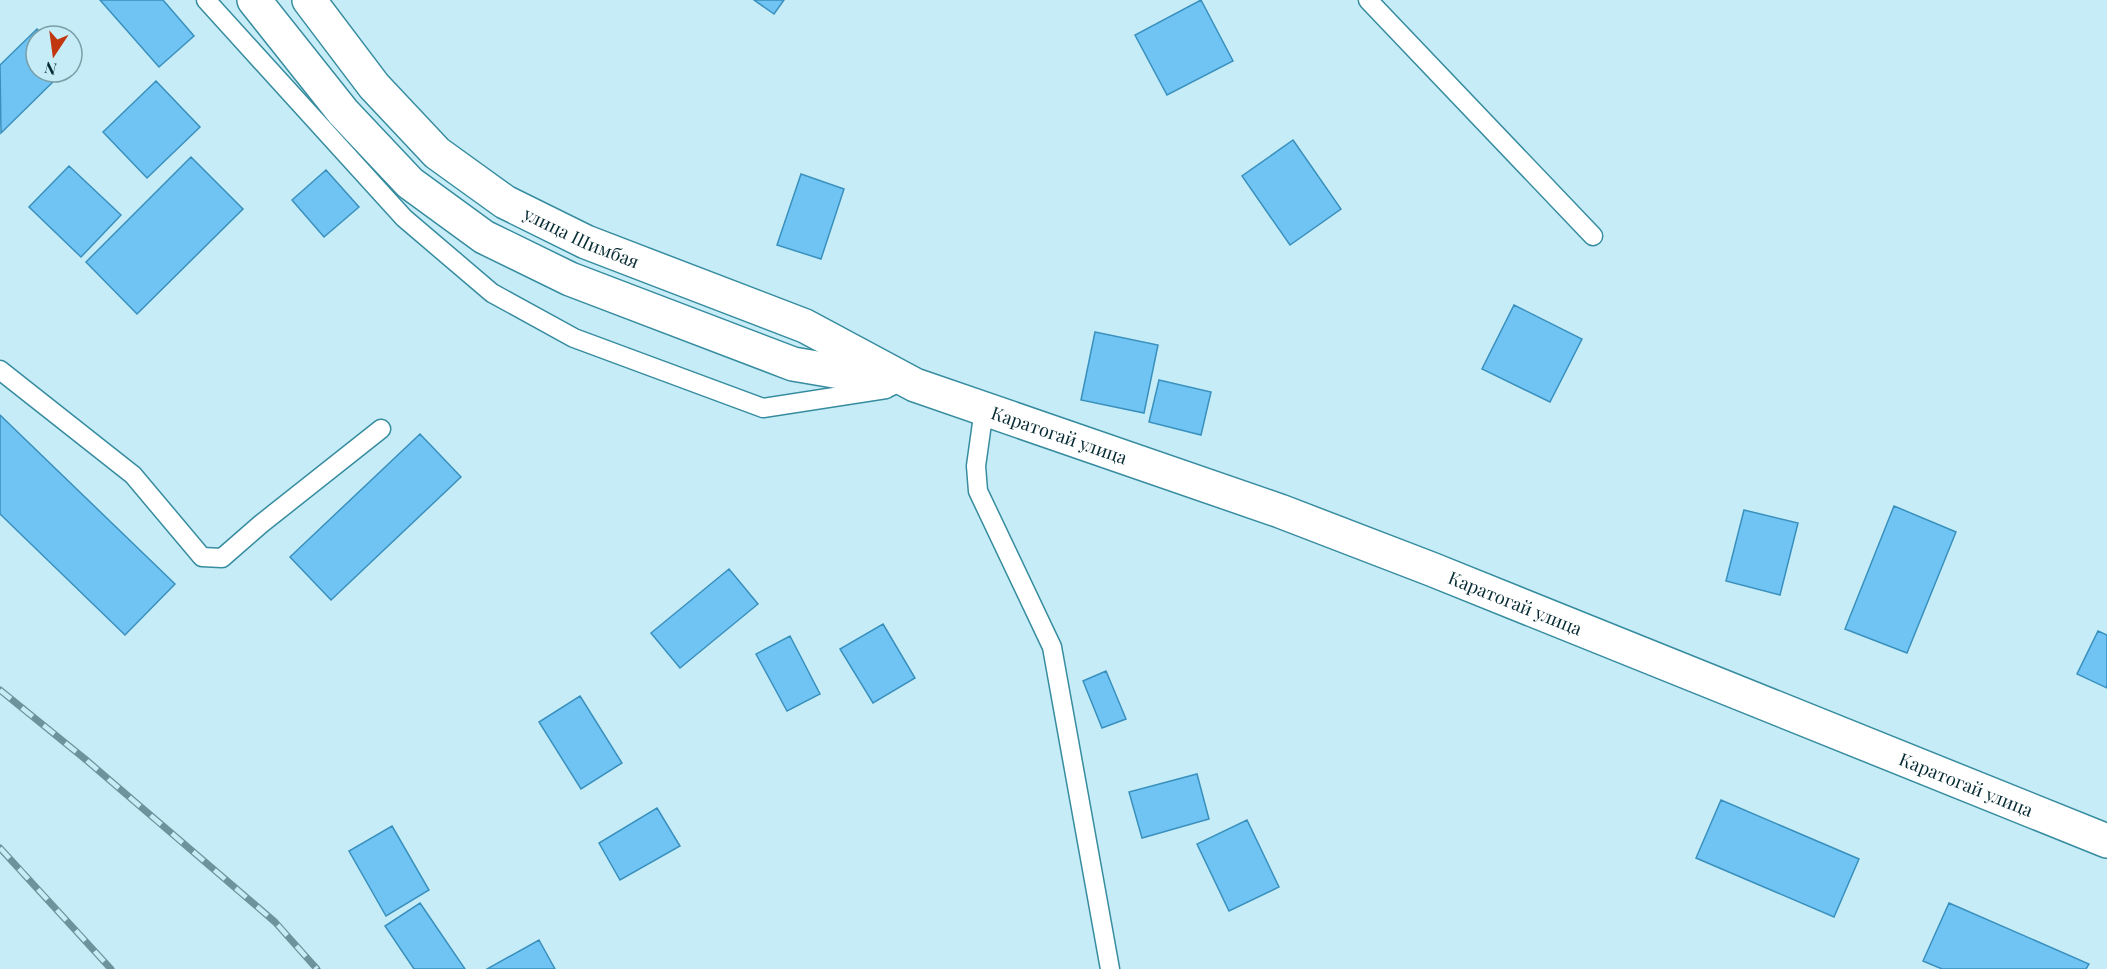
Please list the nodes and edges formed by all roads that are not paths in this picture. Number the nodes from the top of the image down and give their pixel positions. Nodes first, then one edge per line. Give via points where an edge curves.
1 (206, 0) edge
2 (254, 0) edge
3 (309, 0) edge
4 (1368, 0) edge
5 (1593, 236) dead end
6 (0, 370) edge
7 (915, 385) junction
8 (984, 409) junction
9 (381, 429) dead end
10 (2107, 841) edge
11 (1110, 969) edge

1 - 7 lane via 404,218 492,293 574,338 763,408
2 - 7 main road via 343,112 410,183 484,237 570,279 793,364
3 - 7 main road, улица Шимбая via 374,86 437,153 505,202 586,242 806,326
4 - 5 lane
6 - 9 lane via 133,475 202,557 222,558
7 - 8 main road, Каратогай улица
8 - 10 main road, Каратогай улица via 1280,511 1420,564
8 - 11 lane via 976,466 978,491 1052,647

